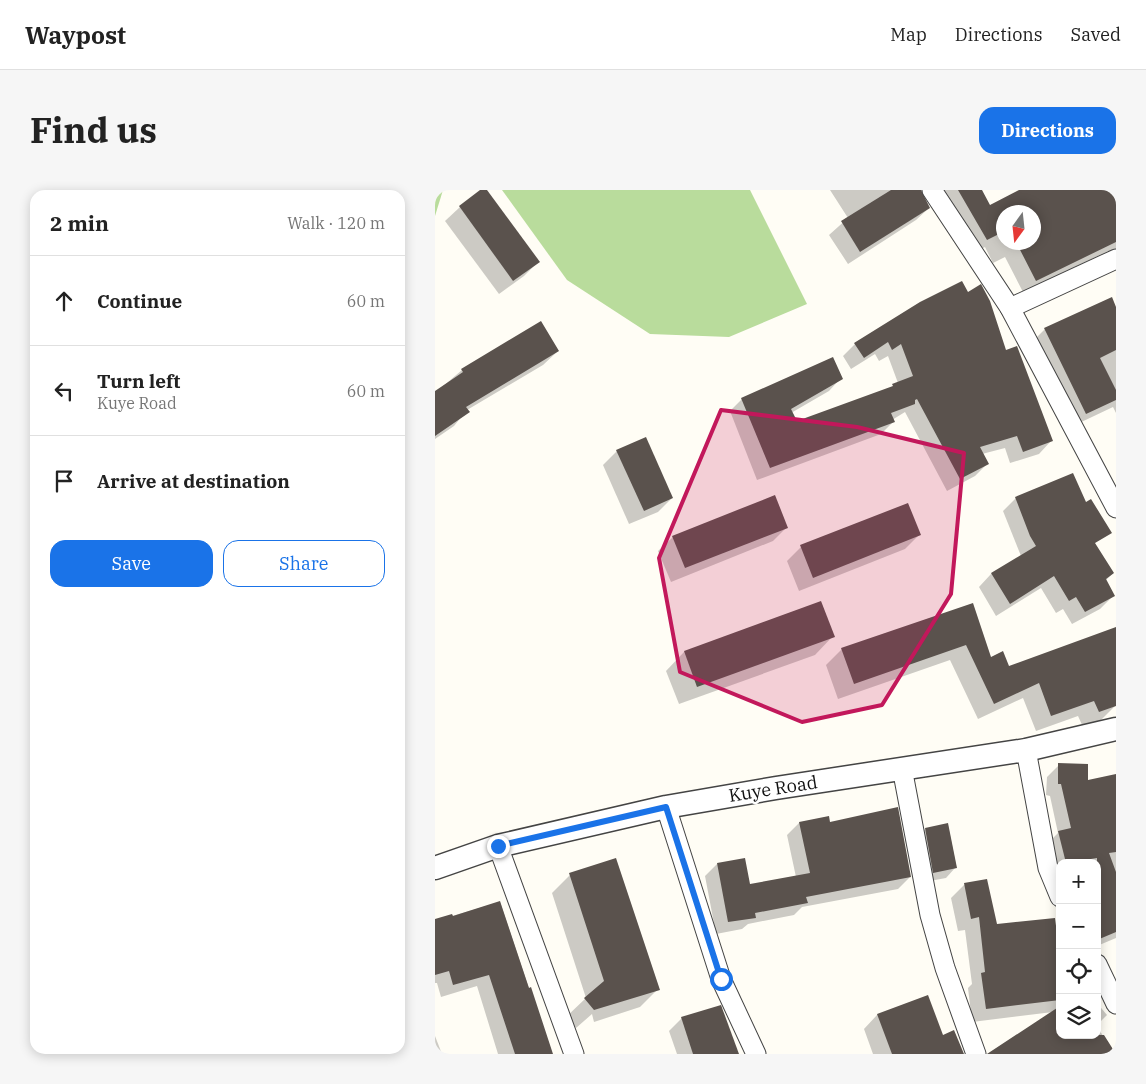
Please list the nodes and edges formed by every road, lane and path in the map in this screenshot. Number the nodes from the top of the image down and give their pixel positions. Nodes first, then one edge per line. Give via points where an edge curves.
1 (933, 190) edge
2 (1116, 259) edge
3 (1010, 308) junction
4 (1116, 508) edge
5 (1116, 729) edge
6 (1026, 750) junction
7 (902, 768) junction
8 (666, 807) junction
9 (498, 846) junction
10 (435, 868) edge
11 (1056, 887) edge
12 (1101, 972) edge
13 (1116, 1004) edge
14 (575, 1054) edge
15 (756, 1054) edge
16 (976, 1054) edge

1 - 3 street
2 - 3 street
3 - 4 street
5 - 6 street, Kuye Road
6 - 7 street, Kuye Road
6 - 11 street via 1048,868
7 - 8 street, Kuye Road
7 - 16 street via 930,915
8 - 9 street, Kuye Road
8 - 15 street via 721,979
9 - 10 street, Kuye Road
9 - 14 street
12 - 13 street

